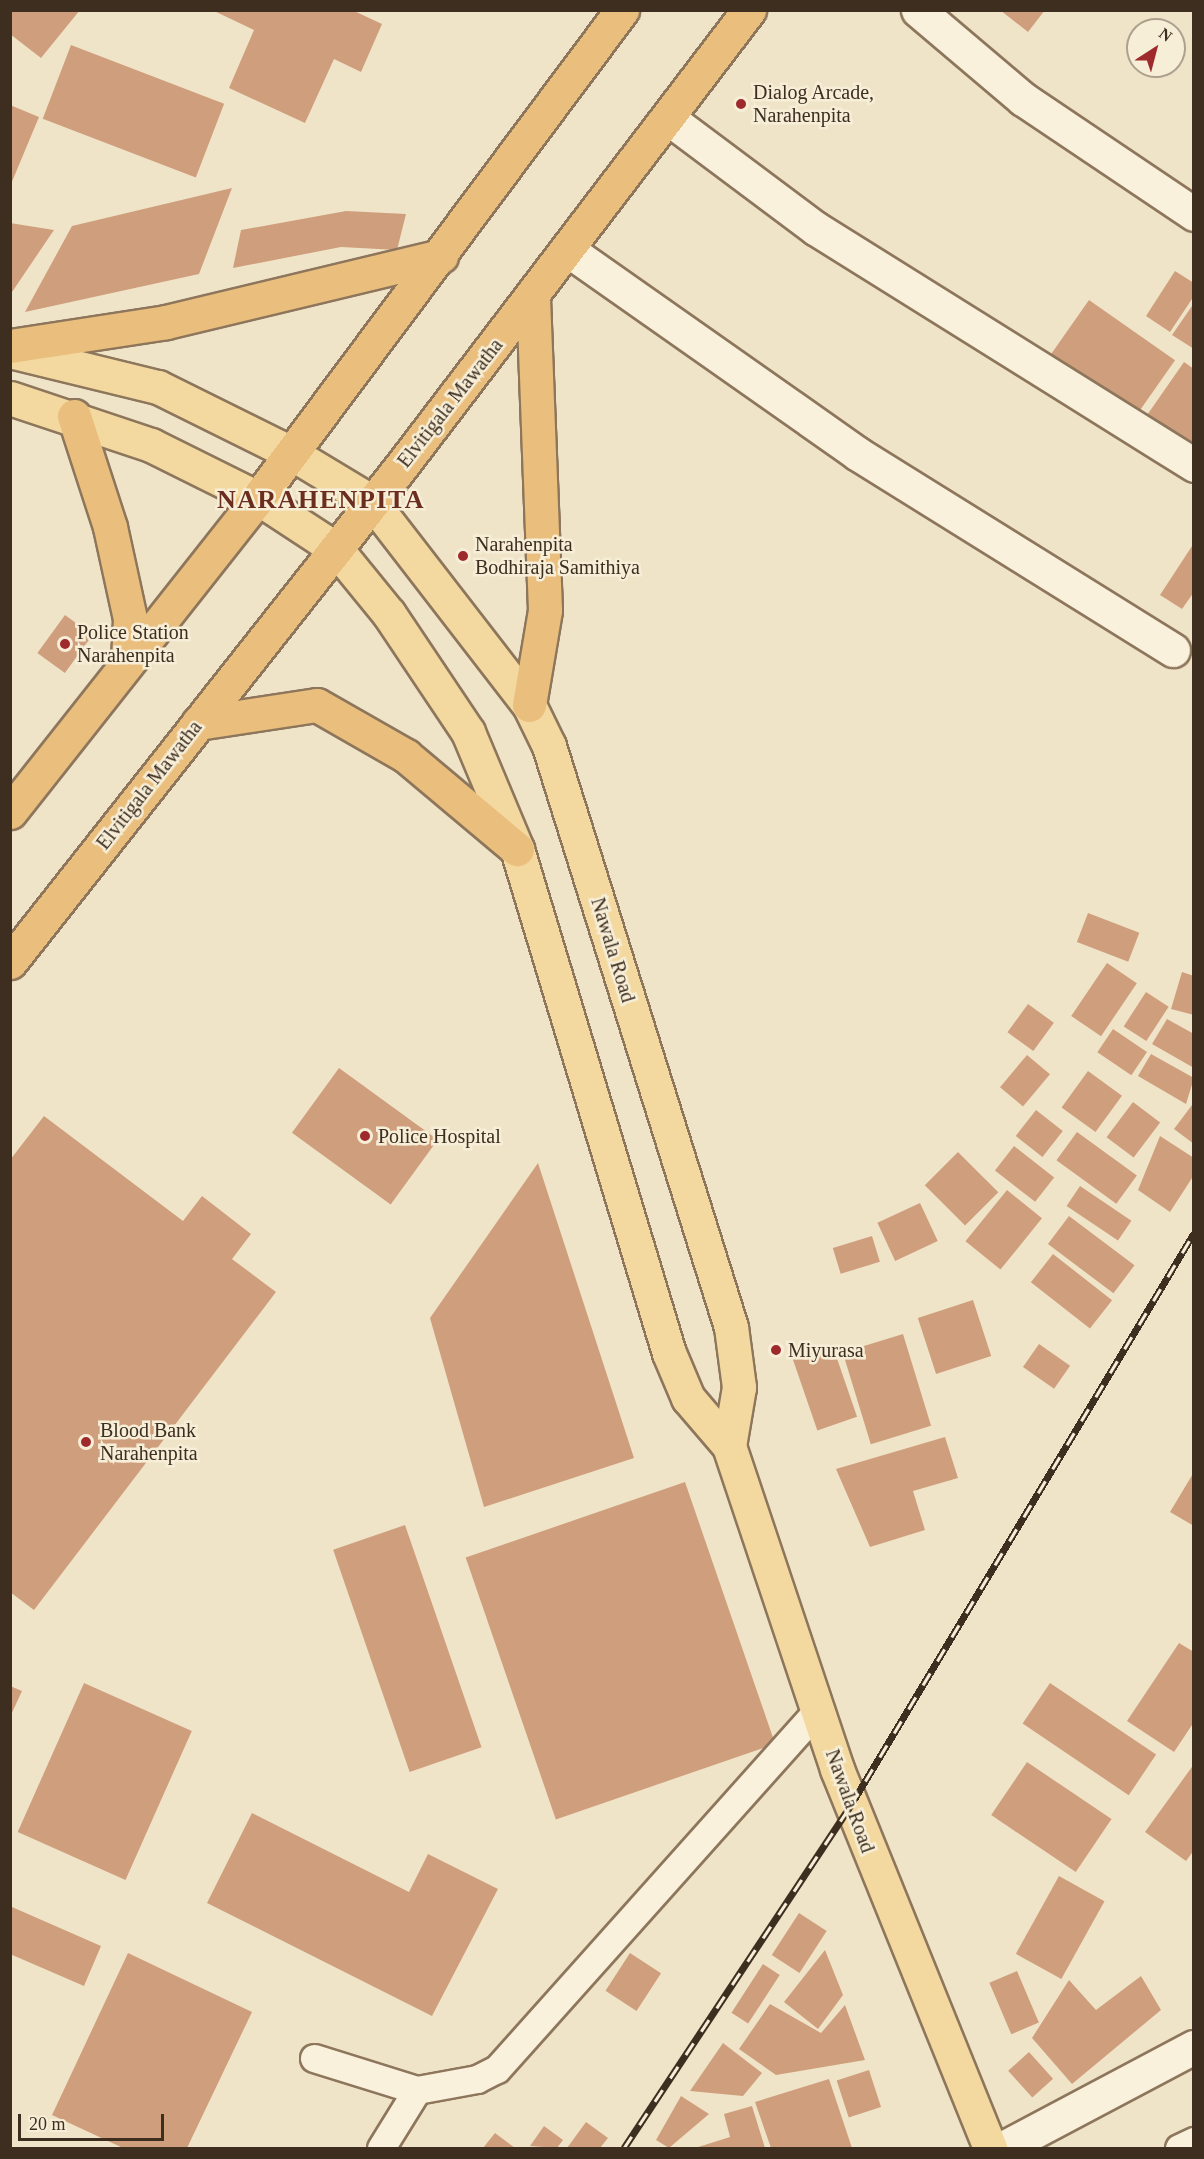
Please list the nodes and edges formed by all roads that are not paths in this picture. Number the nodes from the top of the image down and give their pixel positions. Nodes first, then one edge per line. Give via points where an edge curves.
1 (622, 10) edge
2 (749, 10) edge
3 (918, 10) edge
4 (668, 118) junction
5 (1194, 214) edge
6 (568, 250) junction
7 (441, 255) junction
8 (532, 296) junction
9 (10, 346) edge
10 (10, 351) edge
11 (10, 398) edge
12 (74, 416) junction
13 (291, 453) junction
14 (1194, 465) edge
15 (258, 498) junction
16 (372, 502) junction
17 (336, 549) junction
18 (1173, 650) dead end
19 (128, 660) junction
20 (529, 705) junction
21 (198, 723) junction
22 (10, 812) edge
23 (518, 849) junction
24 (10, 962) edge
25 (729, 1446) junction
26 (818, 1710) junction
27 (1194, 2047) edge
28 (314, 2058) dead end
29 (417, 2090) junction
30 (1194, 2141) edge
31 (381, 2148) edge
32 (990, 2148) edge
33 (1003, 2148) edge
34 (1179, 2148) edge

1 - 7 highway
2 - 4 highway, Elvitigala Mawatha
3 - 5 street via 1023,99
4 - 6 highway, Elvitigala Mawatha
4 - 14 street via 815,228
6 - 8 highway, Elvitigala Mawatha
6 - 18 street via 858,454
7 - 9 highway via 166,321
7 - 13 highway
8 - 16 highway, Elvitigala Mawatha
8 - 20 highway via 545,610
10 - 13 main road via 158,387
11 - 12 main road, Nawala Road
12 - 15 main road, Nawala Road via 151,446
12 - 19 highway via 110,527 130,618
13 - 15 highway
13 - 16 main road
15 - 17 main road, Nawala Road
15 - 19 highway
16 - 17 highway, Elvitigala Mawatha
16 - 20 main road, Nawala Road
17 - 21 highway, Elvitigala Mawatha
17 - 23 main road, Nawala Road via 389,614 468,732
19 - 22 highway
20 - 25 main road, Nawala Road via 549,746 731,1327 739,1387
21 - 23 highway via 317,705 406,756
21 - 24 highway, Elvitigala Mawatha
23 - 25 main road, Nawala Road via 669,1353 688,1398
25 - 26 main road, Nawala Road
26 - 29 lane via 497,2069 477,2079
26 - 32 main road, Nawala Road via 864,1841
27 - 33 street
28 - 29 lane
29 - 31 lane
30 - 34 lane

